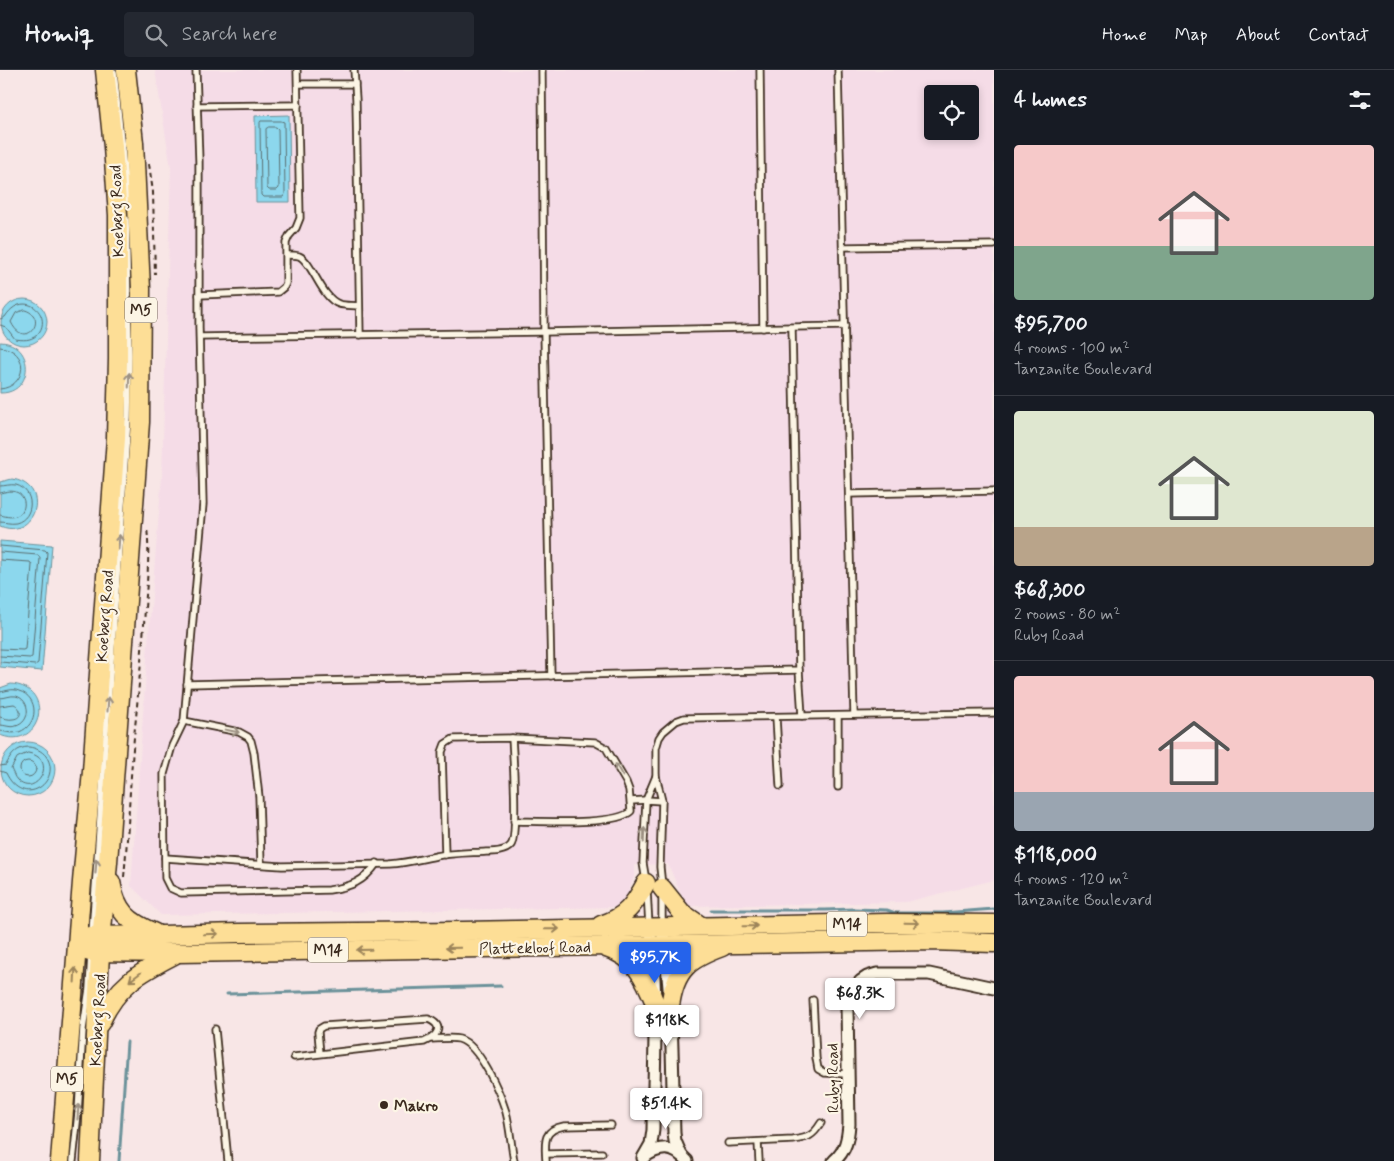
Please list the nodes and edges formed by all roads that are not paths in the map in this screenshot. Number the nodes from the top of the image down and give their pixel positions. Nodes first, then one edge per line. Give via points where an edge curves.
1 (105, 70) edge
2 (114, 70) edge
3 (126, 70) edge
4 (196, 70) edge
5 (297, 70) edge
6 (354, 70) edge
7 (542, 70) edge
8 (760, 70) edge
9 (838, 70) edge
10 (298, 84) junction
11 (355, 84) junction
12 (298, 105) junction
13 (197, 106) junction
14 (126, 206) dead end
15 (126, 215) dead end
16 (994, 245) edge
17 (843, 247) junction
18 (287, 255) junction
19 (199, 295) junction
20 (359, 306) junction
21 (844, 326) junction
22 (763, 328) junction
23 (792, 328) junction
24 (544, 332) junction
25 (360, 334) junction
26 (200, 337) junction
27 (994, 490) edge
28 (849, 494) junction
29 (799, 670) junction
30 (550, 676) junction
31 (187, 684) junction
32 (994, 713) edge
33 (854, 715) junction
34 (776, 716) junction
35 (802, 716) junction
36 (838, 716) junction
37 (184, 722) junction
38 (512, 738) junction
39 (656, 776) junction
40 (780, 786) dead end
41 (838, 787) dead end
42 (646, 800) junction
43 (630, 801) junction
44 (662, 801) junction
45 (514, 821) junction
46 (445, 854) junction
47 (165, 858) junction
48 (108, 862) junction
49 (261, 864) junction
50 (377, 864) junction
51 (654, 886) junction
52 (994, 924) edge
53 (701, 926) junction
54 (656, 927) junction
55 (591, 929) junction
56 (162, 935) junction
57 (994, 943) edge
58 (90, 944) junction
59 (729, 944) junction
60 (658, 945) junction
61 (601, 946) junction
62 (177, 953) junction
63 (994, 988) edge
64 (812, 1000) dead end
65 (662, 1004) junction
66 (215, 1029) dead end
67 (97, 1030) junction
68 (431, 1039) junction
69 (320, 1054) junction
70 (294, 1057) dead end
71 (848, 1074) junction
72 (821, 1123) dead end
73 (611, 1125) dead end
74 (758, 1142) junction
75 (728, 1143) dead end
76 (602, 1153) dead end
77 (546, 1154) junction
78 (684, 1158) edge
79 (642, 1159) edge
80 (836, 1160) edge
81 (60, 1161) edge
82 (73, 1161) edge
83 (90, 1161) edge
84 (228, 1161) edge
85 (514, 1161) edge
86 (546, 1161) edge
87 (759, 1161) edge

1 - 58 main road, Koeberg Road / M5 via 118,215 118,359 93,761
2 - 14 lane
3 - 48 main road, Koeberg Road / M5 via 134,143 141,289 140,422
4 - 13 lane
5 - 10 lane
6 - 11 lane
7 - 24 lane
8 - 22 lane
9 - 17 lane
10 - 11 lane
10 - 12 lane
11 - 20 lane
12 - 13 lane
12 - 18 lane via 300,218 286,244
13 - 19 lane
58 -> 15 lane via 128,418
16 - 17 lane
17 - 21 lane
18 - 19 lane via 286,283 278,292
18 - 20 lane via 304,259 334,301
19 - 26 lane
20 - 25 lane
21 - 23 lane
21 - 28 lane
22 - 23 lane
22 - 24 lane
23 - 29 lane
24 - 25 lane
24 - 30 lane
25 - 26 lane
26 - 31 lane via 203,504
27 - 28 lane
28 - 33 lane
29 - 30 lane
29 - 35 lane
30 - 31 lane
31 - 37 lane
32 - 33 lane
33 - 36 lane
34 - 35 lane
34 - 39 lane via 684,718 676,721 659,738
34 - 40 lane
35 - 36 lane
36 - 41 lane
37 - 47 lane via 172,746 164,774
37 -> 49 lane via 239,732 251,741 259,796
43 -> 38 lane via 626,782 611,755 599,743
38 - 45 lane
38 - 46 lane via 454,739 443,748
39 - 42 lane
39 - 44 lane
42 - 43 lane
42 - 44 lane
51 -> 42 lane via 643,863
43 - 45 lane via 629,814 611,819
44 - 51 lane via 660,867
45 - 46 lane via 514,839 508,848
46 - 50 lane
47 - 49 lane
47 - 50 lane via 166,882 181,893 329,890 355,883 367,876
48 - 56 main road via 114,898 123,914
48 - 58 main road, Koeberg Road / M5
49 - 50 lane
51 - 53 main road
51 - 54 lane
51 - 54 lane
51 - 55 main road via 629,910
53 -> 52 main road, Plattekloof Road / M14
53 - 54 main road, Plattekloof Road / M14
54 - 55 main road, Plattekloof Road / M14
54 - 60 street
56 -> 55 main road, Plattekloof Road / M14
56 - 58 main road, Plattekloof Road / M14
57 - 59 main road, Plattekloof Road / M14
58 - 62 main road, Plattekloof Road / M14
58 - 67 main road, Koeberg Road / M5
81 -> 58 main road, Koeberg Road / M5
82 -> 58 lane via 89,989
59 - 60 main road, Plattekloof Road / M14
59 - 65 main road via 696,958 683,969
60 - 61 main road, Plattekloof Road / M14
60 - 65 street via 668,962
61 -> 62 main road, Plattekloof Road / M14
61 - 65 main road via 620,953 633,963
62 -> 67 main road via 145,970 126,985 112,1000
63 - 71 street, Ruby Road via 924,974 867,977 849,995
64 - 71 lane via 818,1069 825,1074
65 - 78 street via 675,1141
65 - 79 street via 653,1139
66 - 84 lane
67 - 83 main road, Koeberg Road / M5
68 - 69 lane via 393,1047
68 - 69 lane via 438,1029 435,1022 428,1019 324,1026 318,1032
68 - 85 lane via 462,1040 482,1060 506,1112
69 - 70 lane
71 - 80 street, Ruby Road via 848,1135
72 - 74 lane via 814,1134 803,1139
73 - 77 lane via 557,1127 548,1134
74 - 75 lane
74 - 87 lane
76 - 77 lane
77 - 86 lane
78 - 79 street via 673,1150 662,1148

